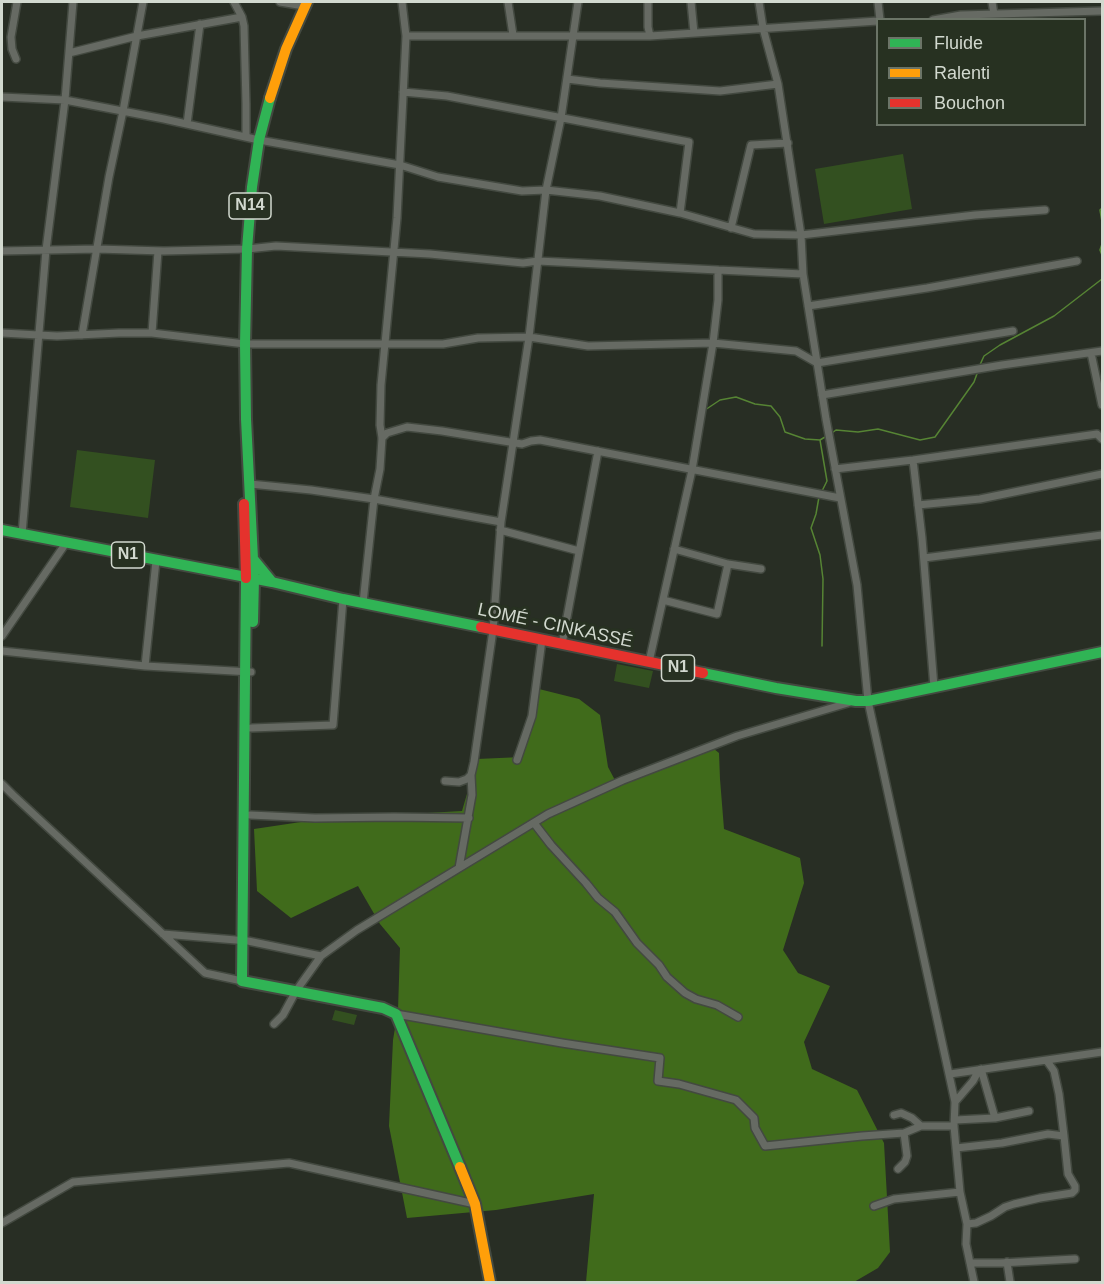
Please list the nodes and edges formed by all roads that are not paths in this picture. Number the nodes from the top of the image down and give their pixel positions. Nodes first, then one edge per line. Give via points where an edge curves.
1 (17, 2) edge
2 (73, 2) edge
3 (144, 2) edge
4 (234, 2) edge
5 (280, 2) edge
6 (402, 2) edge
7 (508, 2) edge
8 (578, 2) edge
9 (648, 2) edge
10 (691, 2) edge
11 (759, 2) edge
12 (878, 2) edge
13 (993, 2) edge
14 (305, 4) edge
15 (1102, 11) edge
16 (994, 14) junction
17 (242, 17) junction
18 (879, 18) edge
19 (944, 18) edge
20 (876, 20) edge
21 (201, 24) junction
22 (763, 28) junction
23 (694, 33) junction
24 (513, 35) junction
25 (137, 36) junction
26 (406, 36) junction
27 (650, 36) junction
28 (574, 37) junction
29 (69, 53) junction
30 (16, 59) dead end
31 (567, 79) junction
32 (778, 84) junction
33 (403, 92) junction
34 (2, 97) edge
35 (65, 100) junction
36 (123, 111) junction
37 (561, 118) junction
38 (187, 124) junction
39 (246, 136) junction
40 (259, 140) junction
41 (788, 143) junction
42 (400, 165) junction
43 (546, 190) junction
44 (1045, 210) dead end
45 (680, 213) junction
46 (731, 228) junction
47 (801, 235) junction
48 (97, 249) junction
49 (247, 249) junction
50 (46, 250) junction
51 (2, 251) edge
52 (158, 251) junction
53 (394, 252) junction
54 (538, 261) junction
55 (1077, 261) dead end
56 (718, 270) junction
57 (803, 274) junction
58 (808, 306) junction
59 (1013, 331) dead end
60 (2, 333) edge
61 (152, 333) junction
62 (39, 335) junction
63 (81, 335) junction
64 (529, 338) junction
65 (713, 343) junction
66 (245, 344) junction
67 (386, 344) junction
68 (1102, 351) edge
69 (1091, 353) junction
70 (817, 363) junction
71 (822, 396) junction
72 (1102, 405) edge
73 (246, 420) junction
74 (1101, 434) edge
75 (382, 438) junction
76 (513, 443) junction
77 (598, 452) junction
78 (913, 460) junction
79 (835, 469) junction
80 (692, 470) junction
81 (1102, 474) edge
82 (250, 484) junction
83 (840, 498) junction
84 (374, 499) junction
85 (918, 506) junction
86 (501, 522) junction
87 (2, 530) edge
88 (500, 530) junction
89 (22, 534) junction
90 (1102, 535) edge
91 (66, 543) junction
92 (674, 549) junction
93 (579, 551) junction
94 (924, 558) junction
95 (254, 560) junction
96 (156, 561) junction
97 (728, 564) junction
98 (761, 569) dead end
99 (250, 579) junction
100 (272, 582) junction
101 (343, 599) junction
102 (663, 600) junction
103 (363, 603) junction
104 (493, 630) junction
105 (2, 636) edge
106 (542, 640) junction
107 (562, 644) junction
108 (2, 651) edge
109 (1102, 652) edge
110 (649, 662) junction
111 (145, 666) junction
112 (248, 672) junction
113 (934, 687) junction
114 (856, 701) junction
115 (868, 701) junction
116 (251, 728) junction
117 (518, 760) dead end
118 (471, 776) junction
119 (445, 781) dead end
120 (2, 784) edge
121 (250, 815) junction
122 (469, 818) junction
123 (534, 823) junction
124 (459, 868) junction
125 (163, 934) junction
126 (245, 941) junction
127 (321, 956) junction
128 (245, 982) junction
129 (296, 991) junction
130 (396, 1014) junction
131 (738, 1017) dead end
132 (274, 1024) dead end
133 (1102, 1052) edge
134 (1047, 1061) junction
135 (980, 1070) junction
136 (950, 1074) junction
137 (955, 1102) junction
138 (1029, 1111) dead end
139 (894, 1115) dead end
140 (995, 1118) junction
141 (955, 1123) junction
142 (921, 1126) junction
143 (904, 1133) junction
144 (1064, 1136) junction
145 (956, 1148) junction
146 (898, 1169) dead end
147 (960, 1192) junction
148 (475, 1204) junction
149 (874, 1206) dead end
150 (2, 1223) edge
151 (966, 1224) junction
152 (1075, 1259) dead end
153 (1007, 1262) junction
154 (970, 1263) junction
155 (490, 1282) edge
156 (975, 1282) edge
157 (1010, 1282) edge

1 - 30 street via 10,37
2 - 29 street
3 - 25 street
4 - 17 street
5 - 14 street
6 - 26 street
7 - 24 street
8 - 28 street
9 - 27 street
10 - 23 street
11 - 22 street
12 - 18 street
13 - 16 street
14 - 40 main road, N14 via 280,64
15 - 16 street
16 - 19 street
17 - 21 street
17 - 39 street
20 - 22 street
21 - 25 street
21 - 38 street
22 - 23 street
22 - 32 street
23 - 27 street
24 - 26 street
24 - 28 street
25 - 29 street
25 - 36 street
26 - 33 street
27 - 28 street
28 - 31 street
29 - 35 street
31 - 32 street via 720,91
31 - 37 street
32 - 41 street
33 - 37 street via 447,96
33 - 42 street
34 - 35 street
35 - 36 street
35 - 50 street
36 - 38 street
36 - 48 street
37 - 43 street
37 - 45 street via 689,142
38 - 39 street
39 - 40 street
40 - 42 street
40 - 49 main road, N14
41 - 46 street via 751,145
41 - 47 street
42 - 43 street via 438,177 522,191
42 - 53 street
43 - 45 street via 600,196
43 - 54 street
44 - 47 street
45 - 46 street
46 - 47 street via 754,234
47 - 57 street
48 - 50 street
48 - 52 street
48 - 63 street
49 - 52 street
49 - 53 street via 276,246
49 - 66 main road, N14
50 - 51 street
50 - 62 street
52 - 61 street
53 - 54 street
53 - 67 street
54 - 56 street
54 - 64 street
55 - 58 street
56 - 57 street
56 - 65 street
57 - 58 street
58 - 70 street
59 - 70 street
60 - 62 street
61 - 63 street
61 - 66 street
62 - 63 street
62 - 89 street
64 - 65 street via 588,346
64 - 67 street
64 - 76 street
65 - 70 street via 796,351
65 - 80 street
66 - 67 street
66 - 73 main road, N14
67 - 75 street via 380,405
68 - 69 street
69 - 71 street
69 - 72 street
70 - 71 street
71 - 79 street
73 - 82 main road, N14
73 - 99 main road, N14
74 - 78 street
75 - 76 street via 407,427
75 - 84 street
76 - 77 street via 540,440
76 - 86 street
77 - 80 street
77 - 93 street
78 - 79 street
78 - 85 street
79 - 83 street
80 - 83 street
80 - 92 street
81 - 85 street via 980,499
82 - 84 street
82 - 95 main road, N14
83 - 115 street via 857,585
84 - 86 street
84 - 103 street
85 - 94 street
86 - 88 street
87 - 89 main road, LOMÉ - CINKASSÉ / N1
88 - 93 street
88 - 104 street
89 - 91 main road, LOMÉ - CINKASSÉ / N1
90 - 94 street
91 - 96 main road, LOMÉ - CINKASSÉ / N1
91 - 105 street
92 - 97 street
92 - 102 street
93 - 107 street
94 - 113 street
95 - 99 main road, N14
95 - 100 main road
96 - 99 main road, LOMÉ - CINKASSÉ / N1
96 - 111 street
97 - 98 street
97 - 102 street via 717,614
99 - 100 main road, LOMÉ - CINKASSÉ / N1
99 - 112 main road
100 - 101 main road, LOMÉ - CINKASSÉ / N1
101 - 103 main road, LOMÉ - CINKASSÉ / N1
101 - 116 street via 333,725
102 - 110 street
103 - 104 main road, LOMÉ - CINKASSÉ / N1
104 - 106 main road, LOMÉ - CINKASSÉ / N1
104 - 118 street
106 - 107 main road, LOMÉ - CINKASSÉ / N1
106 - 117 street via 532,716
107 - 110 main road, LOMÉ - CINKASSÉ / N1
108 - 111 street
109 - 113 main road, LOMÉ - CINKASSÉ / N1
110 - 114 main road, LOMÉ - CINKASSÉ / N1
111 - 112 street
112 - 116 main road
112 - 126 main road
113 - 115 main road, LOMÉ - CINKASSÉ / N1
114 - 115 main road, LOMÉ - CINKASSÉ / N1
114 - 123 street via 727,740 623,780
115 - 136 street
116 - 121 main road
118 - 119 street via 464,781
118 - 122 street
120 - 125 street
121 - 122 street
121 - 126 main road
122 - 124 street
123 - 124 street
123 - 131 street via 598,898 615,912 667,977 685,993
124 - 127 street
125 - 126 street
125 - 128 street via 205,973
126 - 127 street
126 - 128 main road
127 - 129 street
128 - 129 main road
129 - 130 main road
129 - 132 street via 283,1016
130 - 143 street via 660,1058 658,1082 736,1100 754,1118 765,1146
130 - 148 main road
133 - 134 street
134 - 135 street
134 - 144 street via 1054,1071
135 - 136 street
135 - 137 street
135 - 140 street
136 - 137 street
137 - 141 street
138 - 140 street
139 - 142 street via 901,1113
140 - 141 street
141 - 142 street
141 - 145 street
142 - 143 street
143 - 146 street via 907,1156
144 - 145 street via 1048,1134
144 - 151 street via 1068,1174 1075,1186 1072,1193 1014,1204
145 - 147 street
147 - 149 street via 894,1199
147 - 151 street
148 - 150 street via 289,1163 73,1182
148 - 155 main road
151 - 154 street
152 - 153 street
153 - 154 street
153 - 157 street
154 - 156 street

